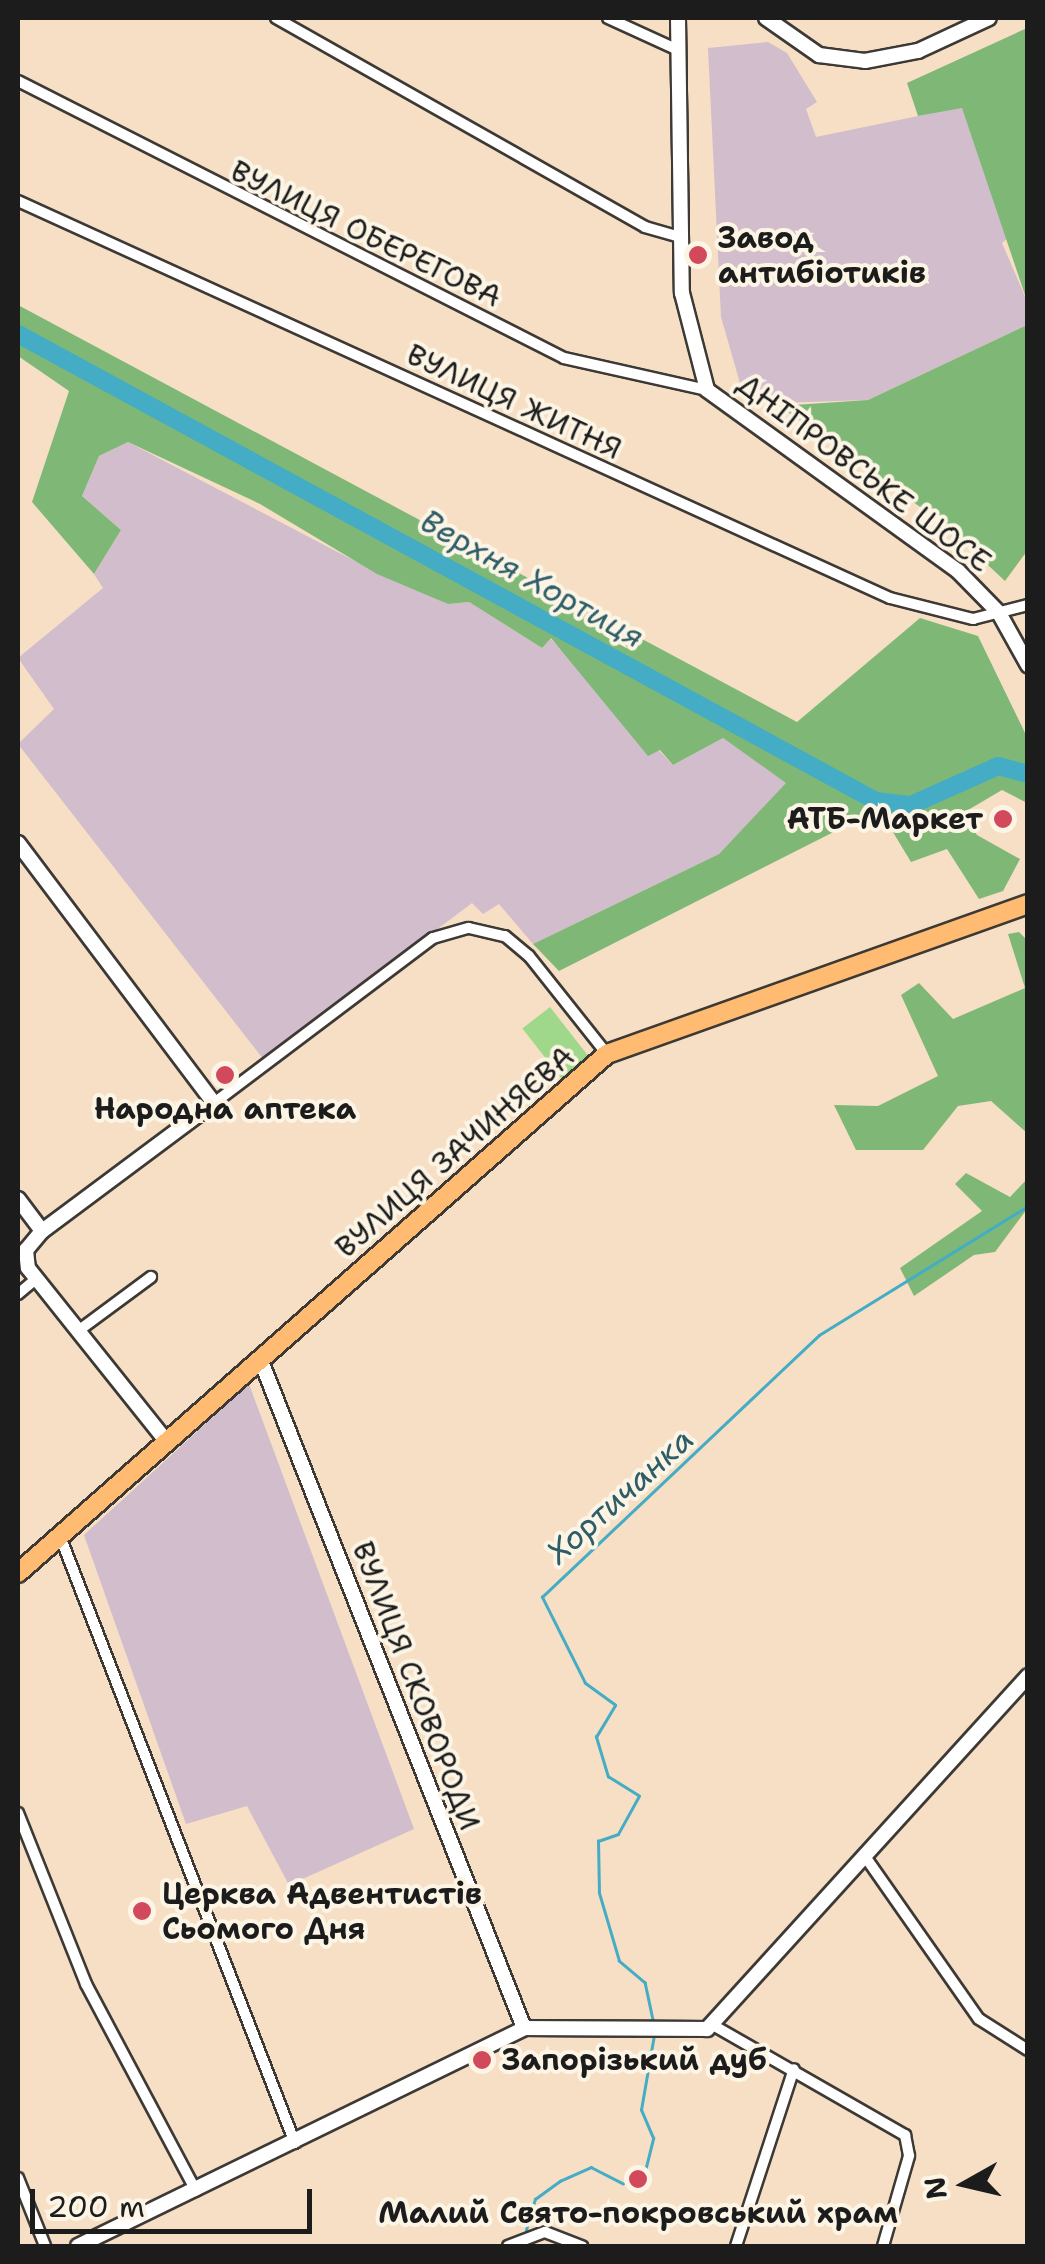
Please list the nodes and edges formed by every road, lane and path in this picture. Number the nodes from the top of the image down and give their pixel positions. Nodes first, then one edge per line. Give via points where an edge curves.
1 (276, 18) edge
2 (608, 18) edge
3 (678, 18) edge
4 (766, 18) edge
5 (989, 18) edge
6 (678, 50) junction
7 (18, 81) edge
8 (18, 201) edge
9 (680, 237) junction
10 (708, 390) junction
11 (1028, 606) edge
12 (999, 613) junction
13 (1028, 665) edge
14 (18, 843) edge
15 (1028, 892) edge
16 (1028, 904) edge
17 (1007, 906) junction
18 (607, 1054) junction
19 (214, 1104) junction
20 (18, 1199) edge
21 (42, 1231) junction
22 (151, 1277) dead end
23 (36, 1278) junction
24 (18, 1294) edge
25 (78, 1332) junction
26 (261, 1362) junction
27 (166, 1441) junction
28 (60, 1536) junction
29 (18, 1572) edge
30 (1028, 1676) edge
31 (18, 1814) edge
32 (864, 1855) junction
33 (711, 2024) junction
34 (524, 2028) junction
35 (1028, 2050) edge
36 (794, 2069) junction
37 (296, 2142) junction
38 (18, 2178) edge
39 (196, 2192) junction
40 (45, 2246) edge
41 (78, 2246) edge
42 (508, 2246) edge
43 (582, 2246) edge
44 (736, 2246) edge
45 (883, 2246) edge

1 - 9 street via 645,228
2 - 6 street
3 - 6 street, ДНІПРОВСЬКЕ ШОСЕ
4 - 5 street via 818,54 865,61 918,51
6 - 9 street, ДНІПРОВСЬКЕ ШОСЕ
7 - 10 street, ВУЛИЦЯ ОБЕРЕГОВА via 564,358
8 - 12 street, ВУЛИЦЯ ЖИТНЯ via 874,591 965,618
9 - 10 street, ДНІПРОВСЬКЕ ШОСЕ via 684,316
10 - 12 street, ДНІПРОВСЬКЕ ШОСЕ via 958,571
11 - 12 street, ВУЛИЦЯ ЖИТНЯ
12 - 13 street, ДНІПРОВСЬКЕ ШОСЕ
14 - 19 street
15 - 17 main road
16 - 17 main road
17 - 18 main road, ВУЛИЦЯ ЗАЧИНЯЄВА
18 - 19 street via 529,956 505,936 469,928 433,938
18 - 26 main road, ВУЛИЦЯ ЗАЧИНЯЄВА
19 - 21 street
20 - 21 street
21 - 23 street via 24,1257
22 - 25 street
23 - 24 street
23 - 25 street
25 - 27 street
26 - 27 main road, ВУЛИЦЯ ЗАЧИНЯЄВА
26 - 34 street, ВУЛИЦЯ СКОВОРОДИ
27 - 28 main road, ВУЛИЦЯ ЗАЧИНЯЄВА
28 - 29 main road, ВУЛИЦЯ ЗАЧИНЯЄВА
28 - 37 street
30 - 32 street
31 - 39 street via 86,1984
32 - 33 street
32 - 35 street via 979,2019
33 - 34 street via 668,2031
33 - 36 street
34 - 37 street
36 - 44 street
36 - 45 street via 905,2135 908,2156
37 - 39 street
38 - 40 street
39 - 41 street
42 - 43 street via 546,2232

